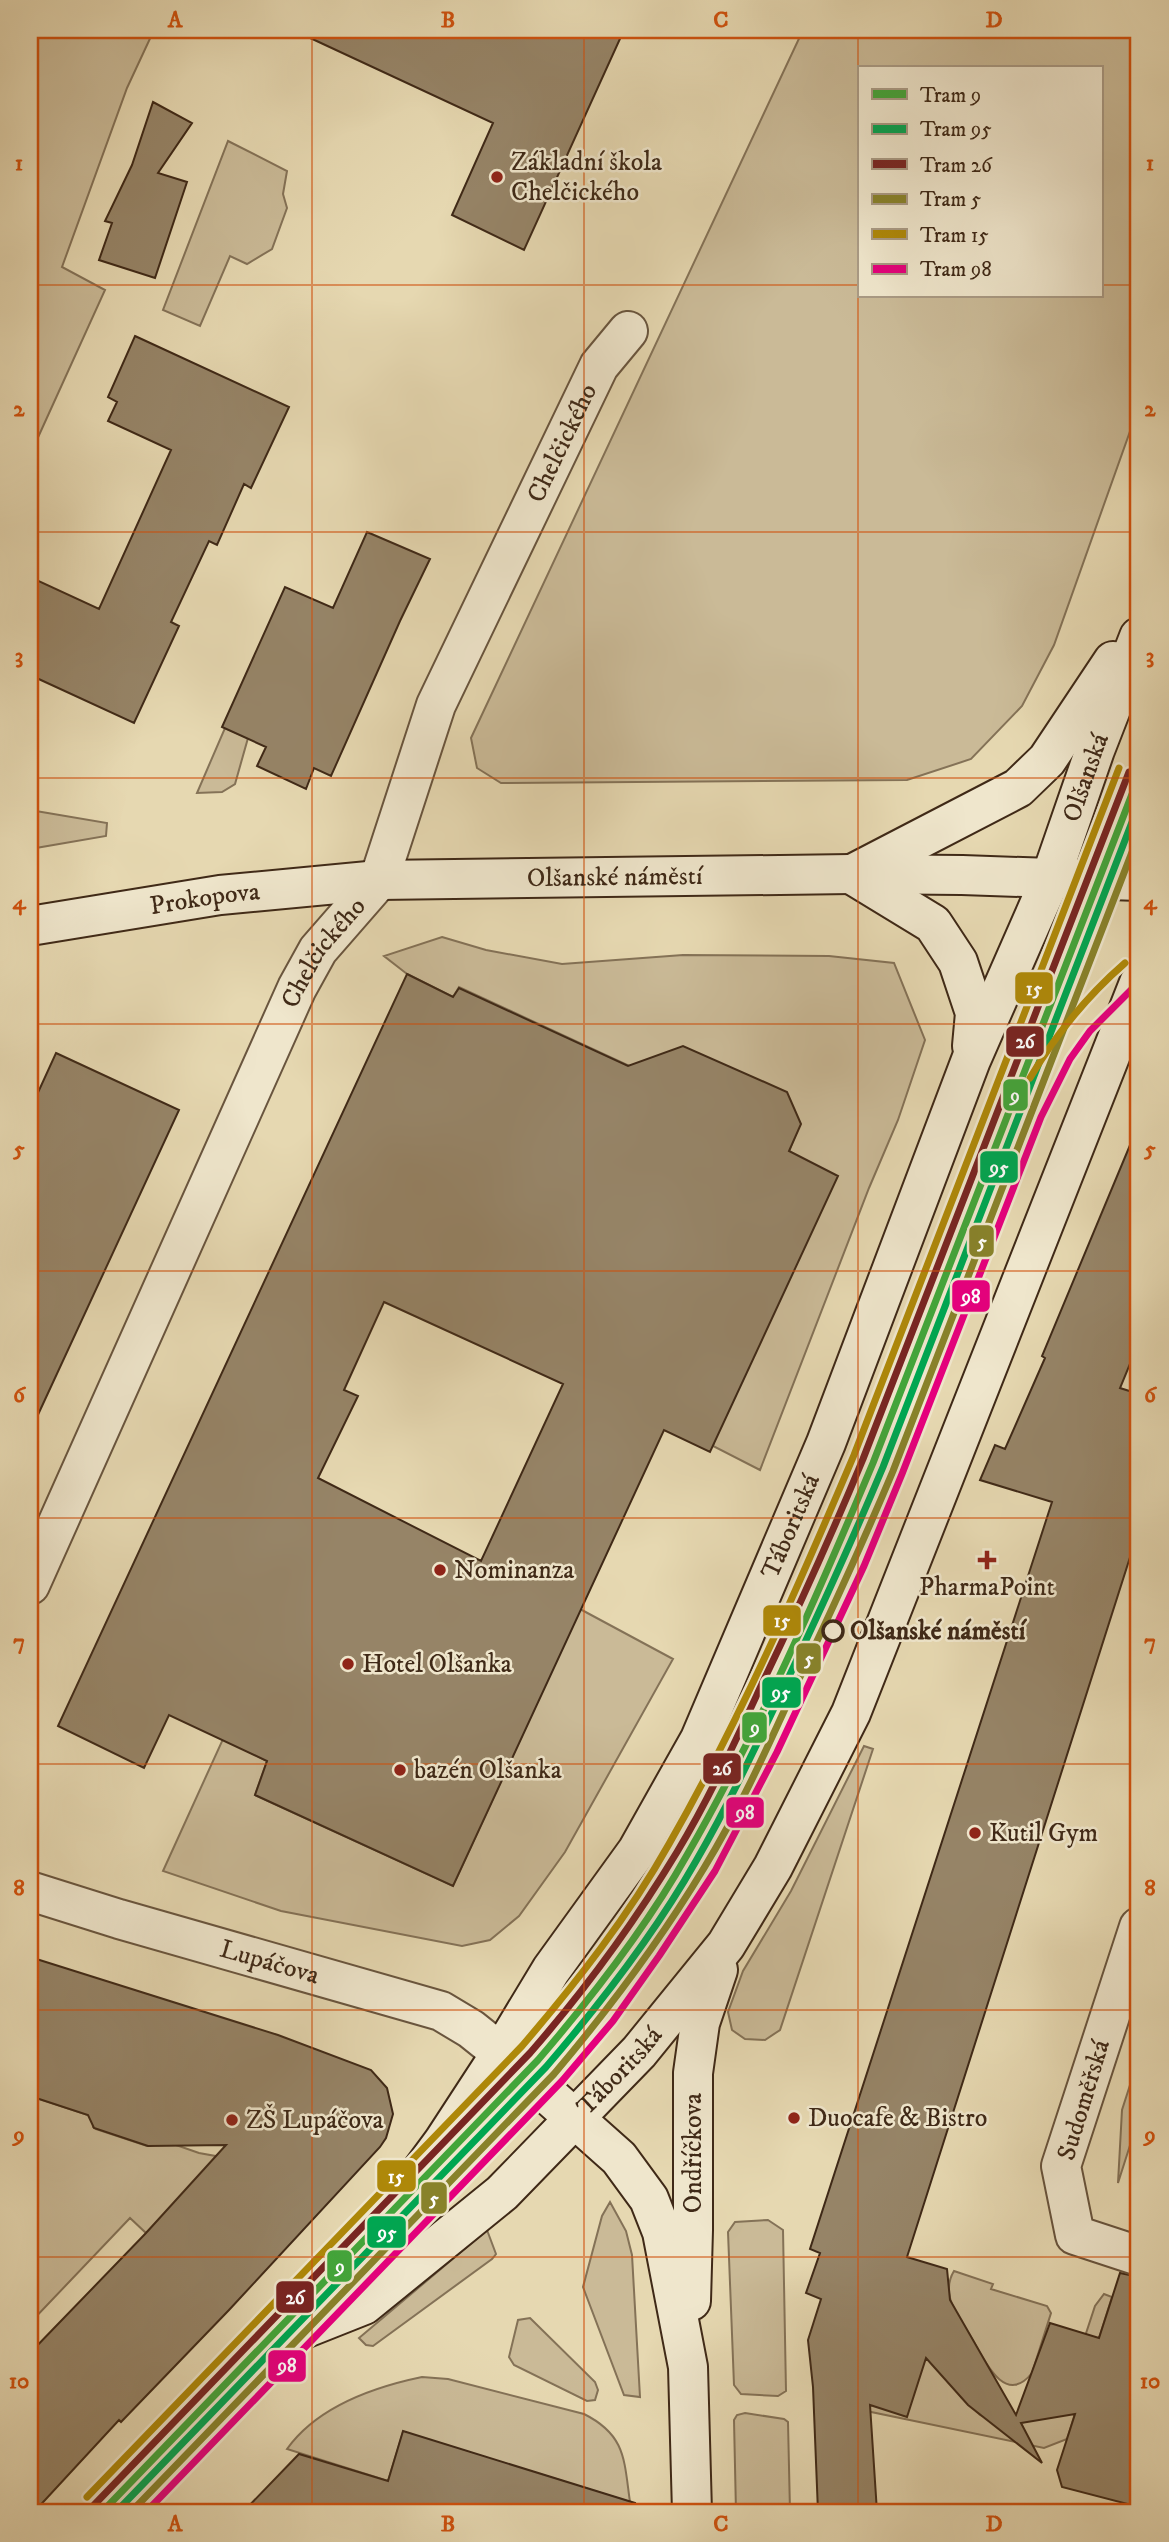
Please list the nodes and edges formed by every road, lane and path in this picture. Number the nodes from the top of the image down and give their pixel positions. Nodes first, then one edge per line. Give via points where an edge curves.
1 (628, 331) dead end
2 (1139, 623) edge
3 (1139, 637) edge
4 (851, 874) junction
5 (379, 880) junction
6 (1050, 880) junction
7 (1139, 881) edge
8 (30, 926) edge
9 (1139, 982) edge
10 (971, 1060) junction
11 (30, 1585) edge
12 (30, 1891) edge
13 (1139, 1927) edge
14 (726, 1945) junction
15 (501, 2053) junction
16 (575, 2118) junction
17 (1139, 2256) edge
18 (299, 2331) junction
19 (688, 2367) junction
20 (120, 2512) edge
21 (692, 2512) edge

1 - 5 street, Chelčického via 599,366 436,705
2 - 4 street, Olšanské náměstí via 1046,760 1018,788
3 - 6 street, Olšanská
4 - 5 street, Olšanské náměstí
4 - 6 street, Olšanské náměstí
4 - 10 street via 933,924 958,962 975,1013
5 - 8 street, Prokopova via 220,895
5 - 11 street, Chelčického via 318,950 297,988
6 - 7 street, Olšanské náměstí
6 - 10 street, Táboritská
9 - 14 street, Táboritská via 851,1713 773,1867
10 - 15 street, Táboritská via 826,1443 700,1739 637,1851 551,1970
12 - 15 street, Lupáčova via 441,2011
13 - 17 street, Sudoměřská via 1061,2166 1075,2235
14 - 16 street, Táboritská via 639,2052
14 - 19 street, Ondříčkova via 700,2023 693,2073
15 - 16 street, Lupáčova
15 - 18 street, Táboritská via 443,2142
16 - 18 street, Táboritská via 491,2202 364,2305
16 - 19 street, Ondříčkova via 619,2158 649,2199 662,2232
18 - 20 street, Táboritská
19 - 21 street, Ondříčkova

